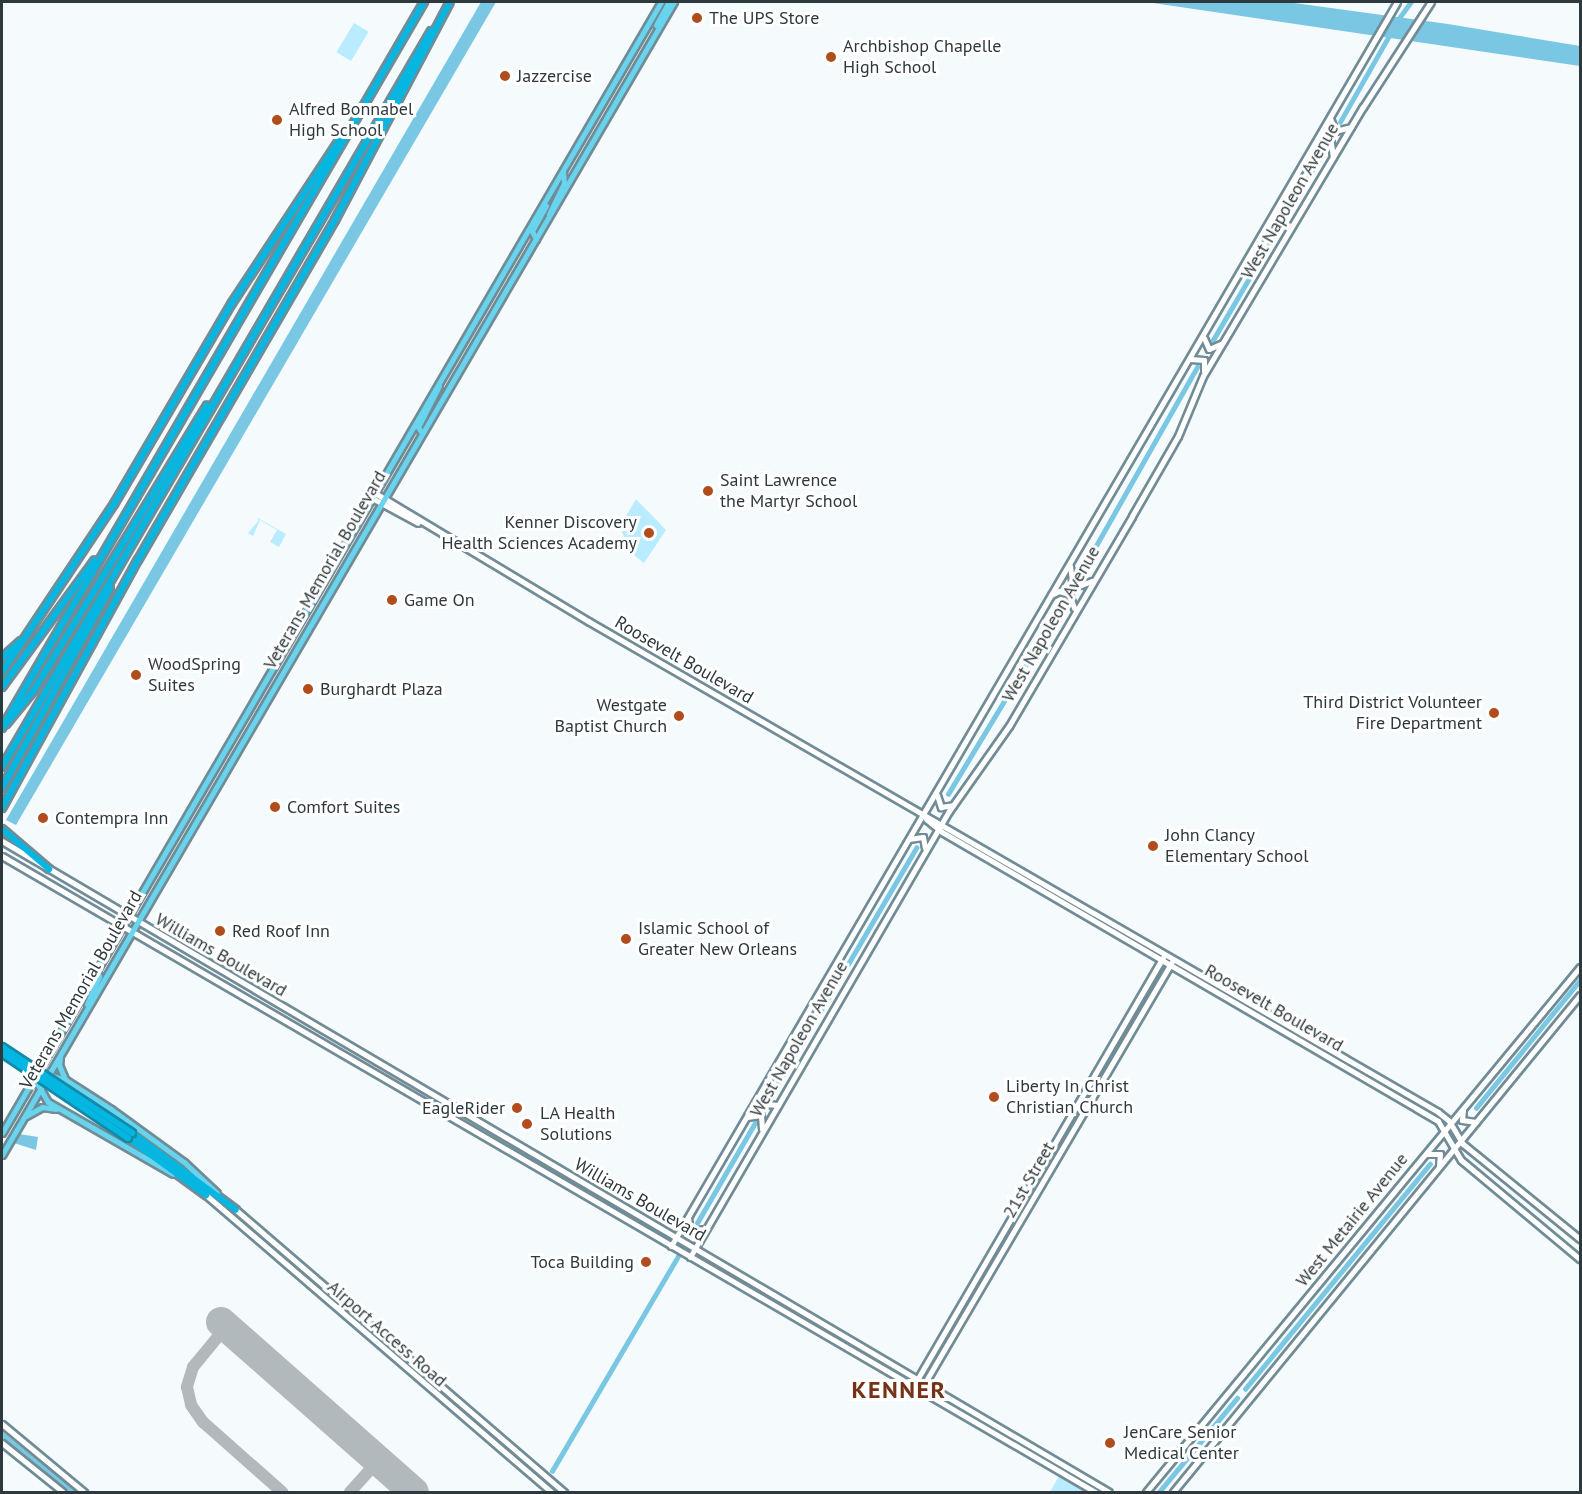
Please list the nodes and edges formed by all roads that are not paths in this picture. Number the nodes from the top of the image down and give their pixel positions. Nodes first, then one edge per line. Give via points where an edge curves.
1 (423, 2) edge
2 (449, 2) edge
3 (661, 2) edge
4 (669, 2) edge
5 (674, 2) edge
6 (1397, 2) edge
7 (1431, 2) edge
8 (648, 46) junction
9 (600, 107) junction
10 (357, 115) junction
11 (1330, 116) junction
12 (604, 122) junction
13 (1351, 127) junction
14 (1316, 142) junction
15 (1333, 158) junction
16 (563, 171) junction
17 (551, 191) junction
18 (548, 219) junction
19 (536, 239) junction
20 (507, 266) junction
21 (271, 304) junction
22 (489, 319) junction
23 (1205, 334) junction
24 (1223, 343) junction
25 (1190, 359) junction
26 (1203, 376) junction
27 (438, 384) junction
28 (422, 434) junction
29 (373, 496) junction
30 (383, 501) junction
31 (362, 516) junction
32 (371, 521) junction
33 (120, 525) junction
34 (353, 531) junction
35 (127, 552) junction
36 (1071, 561) junction
37 (1092, 581) junction
38 (336, 582) junction
39 (320, 587) junction
40 (1051, 595) junction
41 (303, 615) junction
42 (1072, 616) junction
43 (307, 624) junction
44 (29, 634) junction
45 (279, 656) junction
46 (2, 658) edge
47 (284, 671) junction
48 (2, 672) edge
49 (2, 687) edge
50 (272, 692) junction
51 (2, 728) edge
52 (231, 741) junction
53 (2, 766) edge
54 (939, 787) junction
55 (2, 788) edge
56 (953, 805) junction
57 (2, 808) edge
58 (199, 816) junction
59 (923, 816) junction
60 (942, 823) junction
61 (2, 830) edge
62 (938, 830) junction
63 (909, 839) junction
64 (2, 841) edge
65 (172, 843) junction
66 (923, 855) junction
67 (2, 856) edge
68 (176, 856) junction
69 (49, 869) junction
70 (128, 918) junction
71 (137, 924) junction
72 (124, 926) junction
73 (133, 932) junction
74 (1165, 953) junction
75 (1174, 958) junction
76 (1161, 960) junction
77 (1170, 965) junction
78 (1581, 967) edge
79 (97, 971) junction
80 (1581, 995) edge
81 (85, 1012) junction
82 (2, 1047) edge
83 (338, 1051) junction
84 (62, 1052) junction
85 (2, 1053) edge
86 (375, 1063) junction
87 (48, 1074) junction
88 (35, 1076) junction
89 (66, 1080) junction
90 (764, 1087) junction
91 (39, 1090) junction
92 (424, 1102) junction
93 (778, 1105) junction
94 (59, 1109) junction
95 (452, 1109) junction
96 (1463, 1109) junction
97 (746, 1118) junction
98 (22, 1119) junction
99 (1476, 1122) junction
100 (1451, 1123) junction
101 (1446, 1130) junction
102 (2, 1133) edge
103 (761, 1134) junction
104 (130, 1136) junction
105 (1461, 1142) junction
106 (5, 1145) edge
107 (1454, 1150) junction
108 (2, 1155) edge
109 (1424, 1156) junction
110 (540, 1169) junction
111 (1437, 1170) junction
112 (564, 1173) junction
113 (560, 1180) junction
114 (581, 1183) junction
115 (206, 1195) junction
116 (236, 1210) junction
117 (688, 1214) junction
118 (707, 1228) junction
119 (675, 1238) junction
120 (1581, 1239) edge
121 (671, 1246) junction
122 (694, 1250) junction
123 (690, 1257) junction
124 (1581, 1259) edge
125 (802, 1321) junction
126 (817, 1322) junction
127 (900, 1379) junction
128 (917, 1380) junction
129 (926, 1385) junction
130 (2, 1424) edge
131 (2, 1443) edge
132 (1013, 1444) junction
133 (1028, 1445) junction
134 (1025, 1452) junction
135 (1047, 1456) junction
136 (63, 1492) edge
137 (84, 1492) edge
138 (551, 1492) edge
139 (564, 1492) edge
140 (1095, 1492) edge
141 (1109, 1492) edge
142 (1146, 1492) edge
143 (1173, 1492) edge

1 - 10 highway
2 - 21 highway
2 - 57 highway via 334,220
3 - 9 main road, Veterans Memorial Boulevard
4 - 8 main road
5 - 8 main road, Veterans Memorial Boulevard
6 - 11 main road, West Napoleon Avenue
7 - 13 main road, West Napoleon Avenue
8 - 12 main road, Veterans Memorial Boulevard
9 - 12 main road
9 - 16 main road, Veterans Memorial Boulevard
10 - 33 highway
10 - 44 highway via 232,303 114,504
11 - 13 main road via 1335,131
11 - 14 main road, West Napoleon Avenue
12 - 18 main road, Veterans Memorial Boulevard
13 - 15 main road, West Napoleon Avenue
14 - 15 main road via 1330,143
14 - 23 main road, West Napoleon Avenue
15 - 24 main road, West Napoleon Avenue
16 - 17 main road, Veterans Memorial Boulevard
16 - 18 main road via 564,183
17 - 19 main road via 532,231
17 - 20 main road, Veterans Memorial Boulevard
18 - 19 main road, Veterans Memorial Boulevard
19 - 22 main road, Veterans Memorial Boulevard
20 - 22 main road via 510,277
20 - 27 main road, Veterans Memorial Boulevard
21 - 35 highway
21 - 51 highway via 34,690
22 - 28 main road, Veterans Memorial Boulevard
23 - 24 main road via 1204,344 1209,349
23 - 25 main road, West Napoleon Avenue
24 - 26 main road, West Napoleon Avenue
25 - 26 main road via 1203,360
25 - 36 main road, West Napoleon Avenue
26 - 37 main road, West Napoleon Avenue via 1178,436
27 - 28 main road via 438,392 418,427
27 - 29 main road, Veterans Memorial Boulevard
28 - 30 main road, Veterans Memorial Boulevard
29 - 30 main road, Roosevelt Boulevard
29 - 31 main road, Veterans Memorial Boulevard
30 - 32 main road, Veterans Memorial Boulevard
30 - 59 main road, Roosevelt Boulevard
31 - 32 main road
31 - 34 main road, Veterans Memorial Boulevard
32 - 38 main road, Veterans Memorial Boulevard
33 - 49 highway
33 - 51 highway
34 - 38 main road via 332,573
34 - 39 main road, Veterans Memorial Boulevard
35 - 53 highway
35 - 55 highway via 57,693
36 - 37 main road via 1068,576 1072,581 1081,585
36 - 40 main road, West Napoleon Avenue
37 - 42 main road, West Napoleon Avenue
38 - 47 main road, Veterans Memorial Boulevard
39 - 41 main road, Veterans Memorial Boulevard
39 - 43 main road via 324,596
40 - 42 main road via 1065,592 1073,598
40 - 54 main road, West Napoleon Avenue
41 - 43 main road
41 - 45 main road, Veterans Memorial Boulevard
42 - 56 main road, West Napoleon Avenue via 1010,726
43 - 47 main road
44 - 46 highway
44 - 48 highway
45 - 50 main road via 267,685
45 - 52 main road, Veterans Memorial Boulevard
47 - 50 main road, Veterans Memorial Boulevard
50 - 58 main road, Veterans Memorial Boulevard
52 - 58 main road via 235,748
52 - 65 main road, Veterans Memorial Boulevard
54 - 56 main road via 938,805
54 - 59 main road, West Napoleon Avenue
56 - 60 main road, West Napoleon Avenue
58 - 68 main road, Veterans Memorial Boulevard
59 - 60 main road, Roosevelt Boulevard
59 - 62 main road, Roosevelt Boulevard
59 - 63 main road, West Napoleon Avenue
60 - 62 main road, West Napoleon Avenue
60 - 74 main road, Roosevelt Boulevard
61 - 69 highway
62 - 66 main road, West Napoleon Avenue
62 - 76 main road, Roosevelt Boulevard
63 - 66 main road via 923,837
63 - 90 main road, West Napoleon Avenue
64 - 69 main road, Williams Boulevard
65 - 68 main road
65 - 70 main road, Veterans Memorial Boulevard
66 - 93 main road, West Napoleon Avenue
67 - 72 main road, Williams Boulevard
68 - 71 main road, Veterans Memorial Boulevard
69 - 70 main road, Williams Boulevard
70 - 71 main road, Williams Boulevard
70 - 72 main road, Veterans Memorial Boulevard
71 - 73 main road, Veterans Memorial Boulevard
71 - 86 main road, Williams Boulevard
72 - 73 main road, Williams Boulevard
72 - 79 main road, Veterans Memorial Boulevard
73 - 81 main road, Veterans Memorial Boulevard
73 - 83 main road, Williams Boulevard
74 - 75 main road, Roosevelt Boulevard
74 - 76 main road, 21st Street
75 - 77 main road, 21st Street
75 - 100 main road, Roosevelt Boulevard
76 - 77 main road, Roosevelt Boulevard
76 - 128 main road, 21st Street
77 - 101 main road, Roosevelt Boulevard via 1438,1121
77 - 129 main road, 21st Street
78 - 96 main road, West Metairie Avenue
79 - 81 main road via 99,977
79 - 88 main road, Veterans Memorial Boulevard
80 - 99 main road, West Metairie Avenue
81 - 84 main road, Veterans Memorial Boulevard
82 - 104 highway, bridge
83 - 86 main road
83 - 92 main road, Williams Boulevard
84 - 87 main road, Veterans Memorial Boulevard
84 - 89 main road via 59,1065
85 - 104 highway, bridge
86 - 95 main road, Williams Boulevard
87 - 88 main road
87 - 89 main road
87 - 91 main road, Veterans Memorial Boulevard
88 - 91 main road
88 - 102 main road, Veterans Memorial Boulevard
89 - 116 main road via 166,1148
90 - 93 main road via 765,1104
90 - 97 main road, West Napoleon Avenue
91 - 94 main road
91 - 98 main road, Veterans Memorial Boulevard
92 - 95 main road
92 - 110 main road, Williams Boulevard
93 - 103 main road, West Napoleon Avenue
94 - 98 main road via 42,1107
94 - 115 main road
95 - 112 main road, Williams Boulevard
96 - 99 main road via 1462,1120
96 - 100 main road, West Metairie Avenue
97 - 103 main road via 761,1115
97 - 117 main road, West Napoleon Avenue
98 - 106 main road, Veterans Memorial Boulevard
99 - 105 main road, West Metairie Avenue
100 - 101 main road, West Metairie Avenue
100 - 105 main road, Roosevelt Boulevard
101 - 107 main road
101 - 109 main road, West Metairie Avenue
103 - 118 main road, West Napoleon Avenue
104 - 115 highway
104 - 116 highway
105 - 107 main road, West Metairie Avenue
105 - 120 main road, Roosevelt Boulevard
106 - 108 main road, Veterans Memorial Boulevard
107 - 111 main road, West Metairie Avenue
107 - 124 main road via 1499,1193
109 - 111 main road via 1433,1151 1440,1154
109 - 142 main road, West Metairie Avenue
110 - 112 main road
110 - 113 main road, Williams Boulevard
111 - 143 main road, West Metairie Avenue
112 - 114 main road, Williams Boulevard
113 - 114 main road
113 - 121 main road, Williams Boulevard
114 - 119 main road, Williams Boulevard
115 - 138 main road, Airport Access Road
116 - 139 main road, Airport Access Road
117 - 118 main road via 690,1231 696,1233
117 - 119 main road, West Napoleon Avenue
118 - 122 main road, West Napoleon Avenue
119 - 121 main road, West Napoleon Avenue
119 - 122 main road, Williams Boulevard
121 - 123 main road, Williams Boulevard
122 - 123 main road, West Napoleon Avenue
122 - 126 main road, Williams Boulevard
123 - 125 main road, Williams Boulevard
125 - 126 main road
125 - 127 main road, Williams Boulevard
126 - 128 main road, Williams Boulevard
127 - 129 main road
127 - 132 main road, Williams Boulevard
128 - 129 main road, Williams Boulevard
129 - 133 main road, Williams Boulevard
130 - 137 main road
131 - 136 main road
132 - 133 main road
132 - 134 main road, Williams Boulevard
133 - 135 main road, Williams Boulevard
134 - 135 main road
134 - 140 main road, Williams Boulevard
135 - 141 main road, Williams Boulevard

